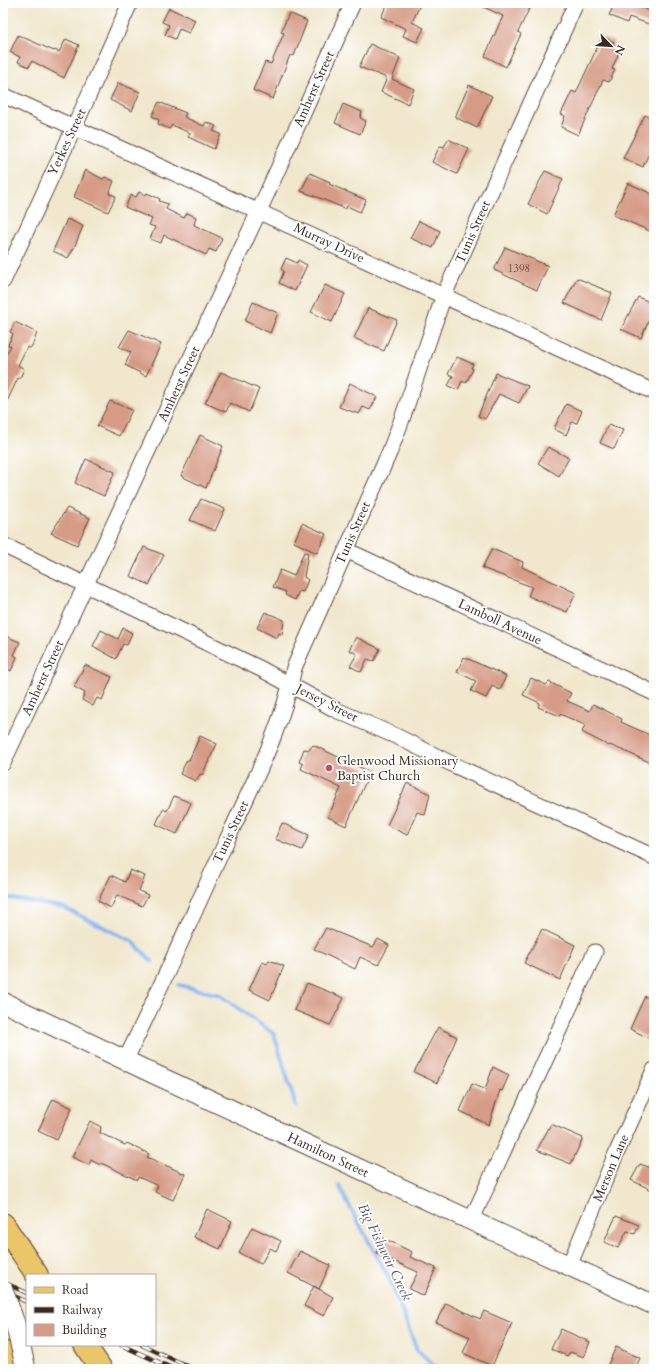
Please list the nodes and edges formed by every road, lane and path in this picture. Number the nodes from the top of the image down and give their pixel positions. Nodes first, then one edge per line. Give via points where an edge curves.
1 (130, 3) edge
2 (353, 3) edge
3 (576, 3) edge
4 (3, 95) edge
5 (74, 128) junction
6 (260, 211) junction
7 (3, 281) edge
8 (444, 295) junction
9 (654, 392) edge
10 (3, 545) edge
11 (346, 550) junction
12 (86, 585) junction
13 (291, 684) junction
14 (654, 693) edge
15 (3, 763) edge
16 (654, 857) edge
17 (595, 952) dead end
18 (3, 1002) edge
19 (125, 1061) junction
20 (654, 1070) edge
21 (471, 1221) junction
22 (3, 1224) edge
23 (569, 1266) junction
24 (36, 1274) edge
25 (3, 1290) edge
26 (654, 1305) edge
27 (86, 1346) edge
28 (3, 1352) edge
29 (7, 1369) edge
30 (26, 1369) edge
31 (101, 1369) edge

1 - 5 street, Yerkes Street
2 - 6 street, Amherst Street
3 - 8 street, Tunis Street
4 - 5 street, Murray Drive
5 - 6 street, Murray Drive
5 - 7 street, Yerkes Street
6 - 8 street, Murray Drive
6 - 12 street, Amherst Street
8 - 9 street, Murray Drive
8 - 11 street, Tunis Street via 400,426
10 - 12 street, Jersey Street
11 - 13 street, Tunis Street via 294,668
11 - 14 street, Lamboll Avenue
12 - 13 street, Jersey Street
12 - 15 street, Amherst Street
13 - 16 street, Jersey Street via 336,710
13 - 19 street, Tunis Street via 260,768
17 - 21 street
18 - 19 street, Hamilton Street
19 - 21 street, Hamilton Street
20 - 23 street, Merson Lane
21 - 23 street, Hamilton Street
22 - 24 main road
23 - 26 street, Hamilton Street
25 - 30 street, bridge via 15,1323
27 - 31 main road
28 - 29 main road

